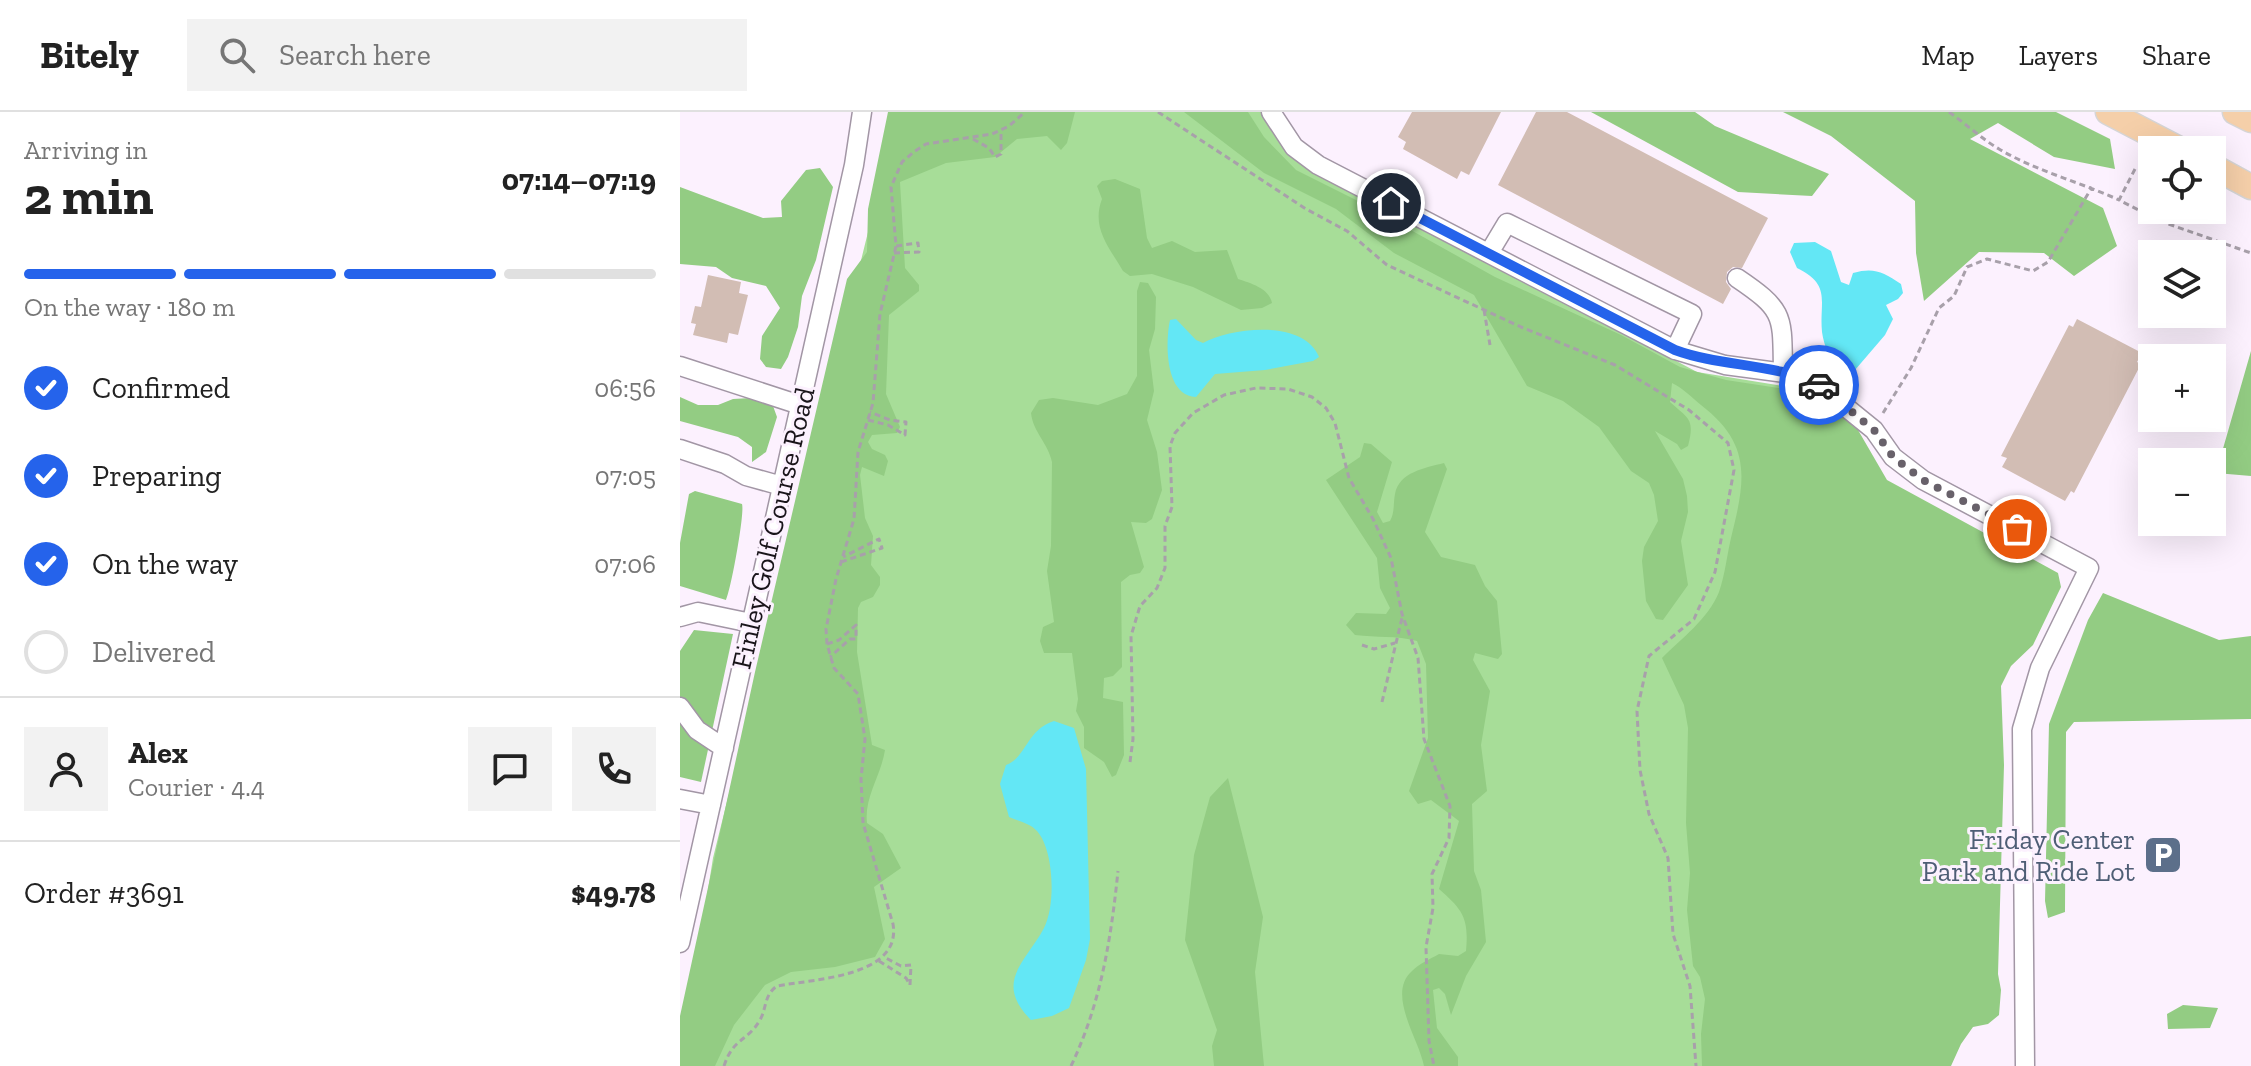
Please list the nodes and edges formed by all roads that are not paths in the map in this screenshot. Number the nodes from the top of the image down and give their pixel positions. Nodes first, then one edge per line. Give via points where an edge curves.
1 (862, 112) edge
2 (1271, 112) edge
3 (2108, 112) edge
4 (2235, 112) edge
5 (2251, 120) edge
6 (2154, 136) edge
7 (2226, 174) edge
8 (2251, 187) edge
9 (1489, 253) junction
10 (1737, 278) dead end
11 (1675, 350) junction
12 (680, 366) edge
13 (1783, 373) junction
14 (800, 405) junction
15 (680, 449) edge
16 (782, 486) junction
17 (680, 617) edge
18 (751, 623) junction
19 (680, 707) edge
20 (724, 748) junction
21 (680, 799) edge
22 (711, 805) junction
23 (680, 943) edge
24 (2025, 1066) edge

1 - 14 street, Finley Golf Course Road
2 - 9 street via 1294,147 1318,165
3 - 6 main road
4 - 5 main road
7 - 8 main road
9 - 11 street
9 - 11 street via 1507,223 1692,314
10 - 13 street via 1766,298 1782,322
11 - 13 street via 1725,365
12 - 14 street
13 - 24 street via 1834,395 1874,430 1893,457 1923,480 2089,568 2040,668 2022,729
14 - 16 street, Finley Golf Course Road
15 - 16 street
16 - 18 street, Finley Golf Course Road
17 - 18 street via 698,612
18 - 20 street, Finley Golf Course Road
19 - 20 street via 697,730
20 - 22 street, Finley Golf Course Road
21 - 22 street
22 - 23 street, Finley Golf Course Road

